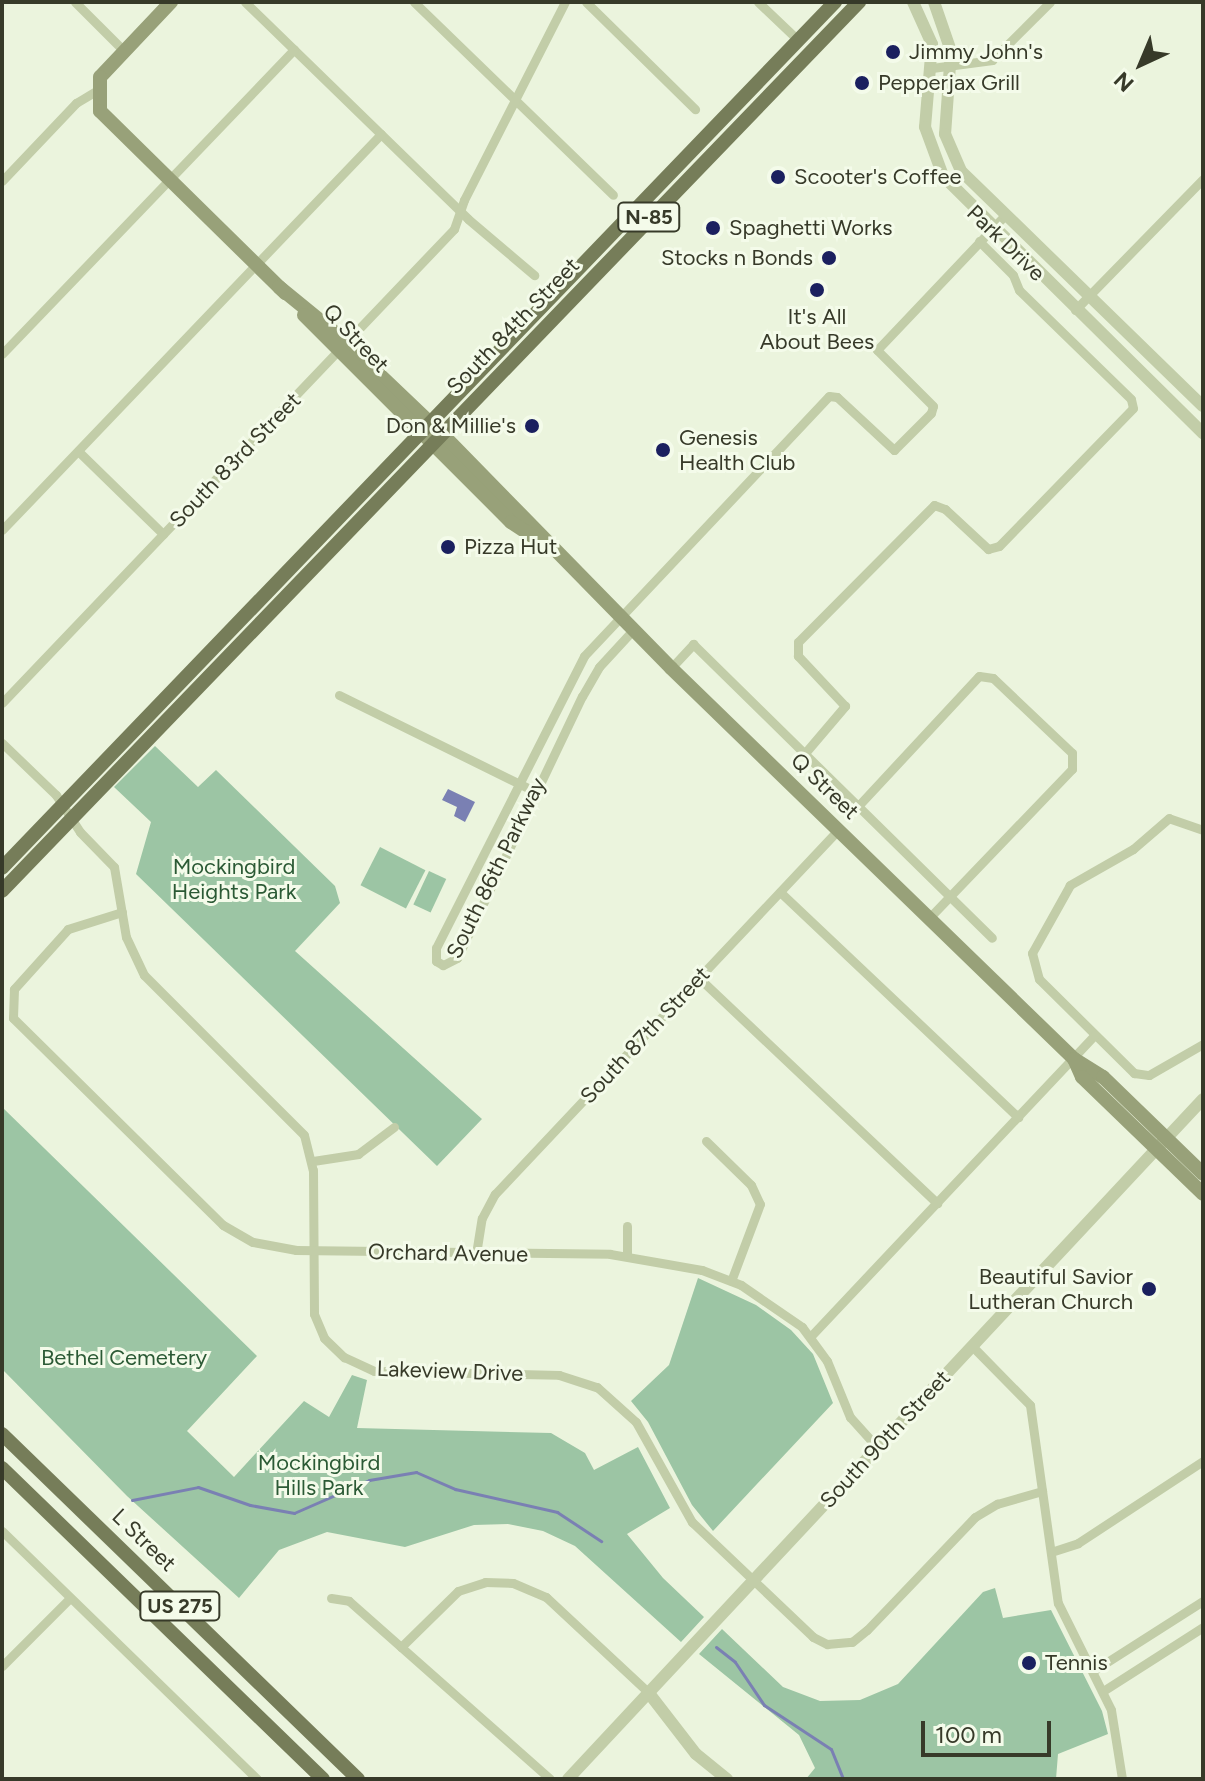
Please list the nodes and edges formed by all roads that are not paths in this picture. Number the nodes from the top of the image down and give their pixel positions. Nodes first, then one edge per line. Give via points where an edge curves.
1 (75, 2) edge
2 (171, 2) edge
3 (245, 2) edge
4 (414, 2) edge
5 (565, 2) edge
6 (586, 2) edge
7 (758, 2) edge
8 (835, 2) edge
9 (859, 2) edge
10 (913, 2) edge
11 (934, 2) edge
12 (1050, 2) edge
13 (797, 39) junction
14 (294, 49) junction
15 (124, 51) junction
16 (932, 68) junction
17 (949, 68) junction
18 (98, 90) junction
19 (515, 100) junction
20 (695, 109) dead end
21 (381, 134) junction
22 (169, 179) junction
23 (1203, 179) edge
24 (2, 181) edge
25 (613, 195) dead end
26 (460, 211) junction
27 (1005, 215) junction
28 (991, 229) junction
29 (979, 241) junction
30 (255, 264) junction
31 (534, 275) dead end
32 (1089, 296) junction
33 (1075, 310) junction
34 (342, 348) junction
35 (2, 354) edge
36 (1203, 406) edge
37 (424, 427) junction
38 (1203, 433) edge
39 (436, 438) junction
40 (78, 451) junction
41 (2, 530) edge
42 (163, 534) junction
43 (619, 616) junction
44 (633, 630) junction
45 (593, 645) junction
46 (607, 658) junction
47 (671, 668) junction
48 (339, 695) dead end
49 (558, 702) junction
50 (2, 703) edge
51 (575, 711) junction
52 (2, 743) edge
53 (805, 753) junction
54 (518, 782) junction
55 (534, 791) junction
56 (859, 805) junction
57 (63, 806) junction
58 (71, 819) junction
59 (497, 824) junction
60 (514, 830) junction
61 (838, 830) junction
62 (1203, 830) edge
63 (2, 868) edge
64 (2, 891) edge
65 (780, 892) junction
66 (951, 896) junction
67 (455, 909) junction
68 (122, 912) junction
69 (473, 918) junction
70 (929, 918) junction
71 (992, 938) dead end
72 (699, 978) junction
73 (1095, 1035) junction
74 (1203, 1044) edge
75 (1074, 1059) junction
76 (1203, 1099) edge
77 (1018, 1117) junction
78 (394, 1127) dead end
79 (706, 1141) dead end
80 (1161, 1144) junction
81 (313, 1161) junction
82 (1203, 1174) edge
83 (1203, 1194) edge
84 (937, 1203) junction
85 (627, 1226) dead end
86 (313, 1251) junction
87 (476, 1254) junction
88 (627, 1255) junction
89 (731, 1281) junction
90 (810, 1337) junction
91 (972, 1346) junction
92 (2, 1434) edge
93 (877, 1447) junction
94 (1203, 1461) edge
95 (2, 1468) edge
96 (1042, 1491) junction
97 (2, 1531) edge
98 (1051, 1552) junction
99 (752, 1581) junction
100 (70, 1598) junction
101 (331, 1598) dead end
102 (1203, 1601) edge
103 (1203, 1627) edge
104 (401, 1647) junction
105 (2, 1666) edge
106 (1093, 1671) junction
107 (1103, 1691) junction
108 (648, 1692) junction
109 (257, 1779) edge
110 (323, 1779) edge
111 (358, 1779) edge
112 (550, 1779) edge
113 (568, 1779) edge
114 (727, 1779) edge
115 (1122, 1779) edge

1 - 15 street
2 - 15 main road
3 - 14 street
4 - 19 street
5 - 19 street, South 83rd Street
6 - 20 street
7 - 13 street
8 - 13 main road, South 84th Street / N-85
9 - 39 main road, South 84th Street / N-85
10 - 16 street, Park Drive via 929,31
11 - 17 street, Park Drive via 949,39
12 - 17 street via 992,60
13 - 37 main road, South 84th Street / N-85
14 - 21 street
14 - 22 street
15 - 18 main road via 100,77
16 - 17 street
16 - 28 street, Park Drive via 925,116 930,150 951,188
17 - 27 street, Park Drive via 943,123 947,144 961,171
18 - 22 main road, Q Street via 105,118
18 - 24 street via 76,103
19 - 25 street
19 - 26 street, South 83rd Street
21 - 26 street
21 - 30 street
22 - 30 main road, Q Street
22 - 35 street
23 - 32 street
26 - 31 street
26 - 34 street, South 83rd Street via 454,229
27 - 28 street
27 - 32 street, Park Drive
28 - 29 street
28 - 33 street, Park Drive
29 - 43 street, South 86th Parkway via 877,350 934,408 894,450 834,395
29 - 53 street via 1013,275 1019,290 1133,405 1050,496 991,550 937,505 796,648 845,706
30 - 34 main road, Q Street
30 - 40 street
32 - 33 street
32 - 36 street, Park Drive
33 - 38 street, Park Drive
34 - 37 main road, Q Street
34 - 42 street, South 83rd Street
37 - 39 main road, Q Street
37 - 57 main road, South 84th Street / N-85
39 - 43 main road, Q Street via 511,522 546,545
39 - 58 main road, South 84th Street / N-85
40 - 41 street
40 - 42 street
42 - 50 street, South 83rd Street
43 - 44 main road, Q Street
43 - 45 street, South 86th Parkway
44 - 46 street, South 86th Parkway
44 - 47 main road, Q Street
45 - 46 street
45 - 49 street, South 86th Parkway
46 - 51 street, South 86th Parkway
47 - 53 street via 693,644
47 - 61 main road, Q Street
48 - 54 street
49 - 51 street
49 - 54 street, South 86th Parkway
51 - 55 street, South 86th Parkway
52 - 57 street, Lakeview Drive
53 - 56 street
54 - 55 street
54 - 59 street, South 86th Parkway
55 - 60 street, South 86th Parkway
56 - 66 street
56 - 66 street via 975,678 993,678 1072,753 1072,769
57 - 58 street, Lakeview Drive
57 - 63 main road, South 84th Street / N-85
58 - 64 main road, South 84th Street / N-85
58 - 68 street, Lakeview Drive via 114,867
59 - 60 street
59 - 67 street, South 86th Parkway
60 - 69 street, South 86th Parkway
61 - 65 street, South 87th Street
61 - 70 main road, Q Street
62 - 73 street via 1184,820 1159,822 1133,849 1070,885 1036,945 1033,966 1039,979
65 - 72 street, South 87th Street
65 - 77 street
66 - 70 street
66 - 71 street
67 - 69 street
67 - 69 street, South 86th Parkway via 436,948 436,961 452,965
68 - 81 street, Lakeview Drive via 129,948 144,975 298,1127
68 - 86 street, Orchard Avenue via 68,929 17,983 10,1004 18,1027 223,1225 263,1245
70 - 75 main road, Q Street
72 - 84 street
72 - 87 street, South 87th Street via 495,1194 482,1218
73 - 74 street via 1141,1076
73 - 75 street
75 - 77 street
75 - 80 main road, Q Street via 1082,1077
76 - 80 street, South 90th Street
77 - 84 street
78 - 81 street via 358,1154
79 - 89 street via 751,1185 760,1204
80 - 82 main road, Q Street
80 - 83 main road, Q Street
80 - 91 street, South 90th Street
81 - 86 street, Lakeview Drive
84 - 90 street
85 - 88 street
86 - 87 street, Orchard Avenue
86 - 99 street, Lakeview Drive via 316,1320 344,1357 374,1371 559,1375 597,1387 636,1422 692,1522
87 - 88 street, Orchard Avenue
88 - 89 street, Orchard Avenue via 679,1263
89 - 90 street, Orchard Avenue via 788,1315
90 - 93 street, Orchard Avenue via 827,1361 850,1417
91 - 93 street, South 90th Street
91 - 96 street via 1030,1405
92 - 111 main road, L Street / US 275
93 - 99 street, South 90th Street
94 - 98 street via 1078,1543
95 - 110 main road, US 275
96 - 98 street
96 - 99 street, Lakeview Drive via 997,1504 975,1517 867,1630 836,1645 813,1637
97 - 100 street
98 - 106 street via 1062,1618
99 - 108 street, South 90th Street
100 - 105 street
100 - 109 street
101 - 104 street via 349,1601
102 - 106 street
103 - 107 street
104 - 108 street via 458,1591 485,1582 513,1583 546,1597
104 - 112 street
106 - 107 street
107 - 115 street
108 - 113 street, South 90th Street
108 - 114 street via 696,1754

